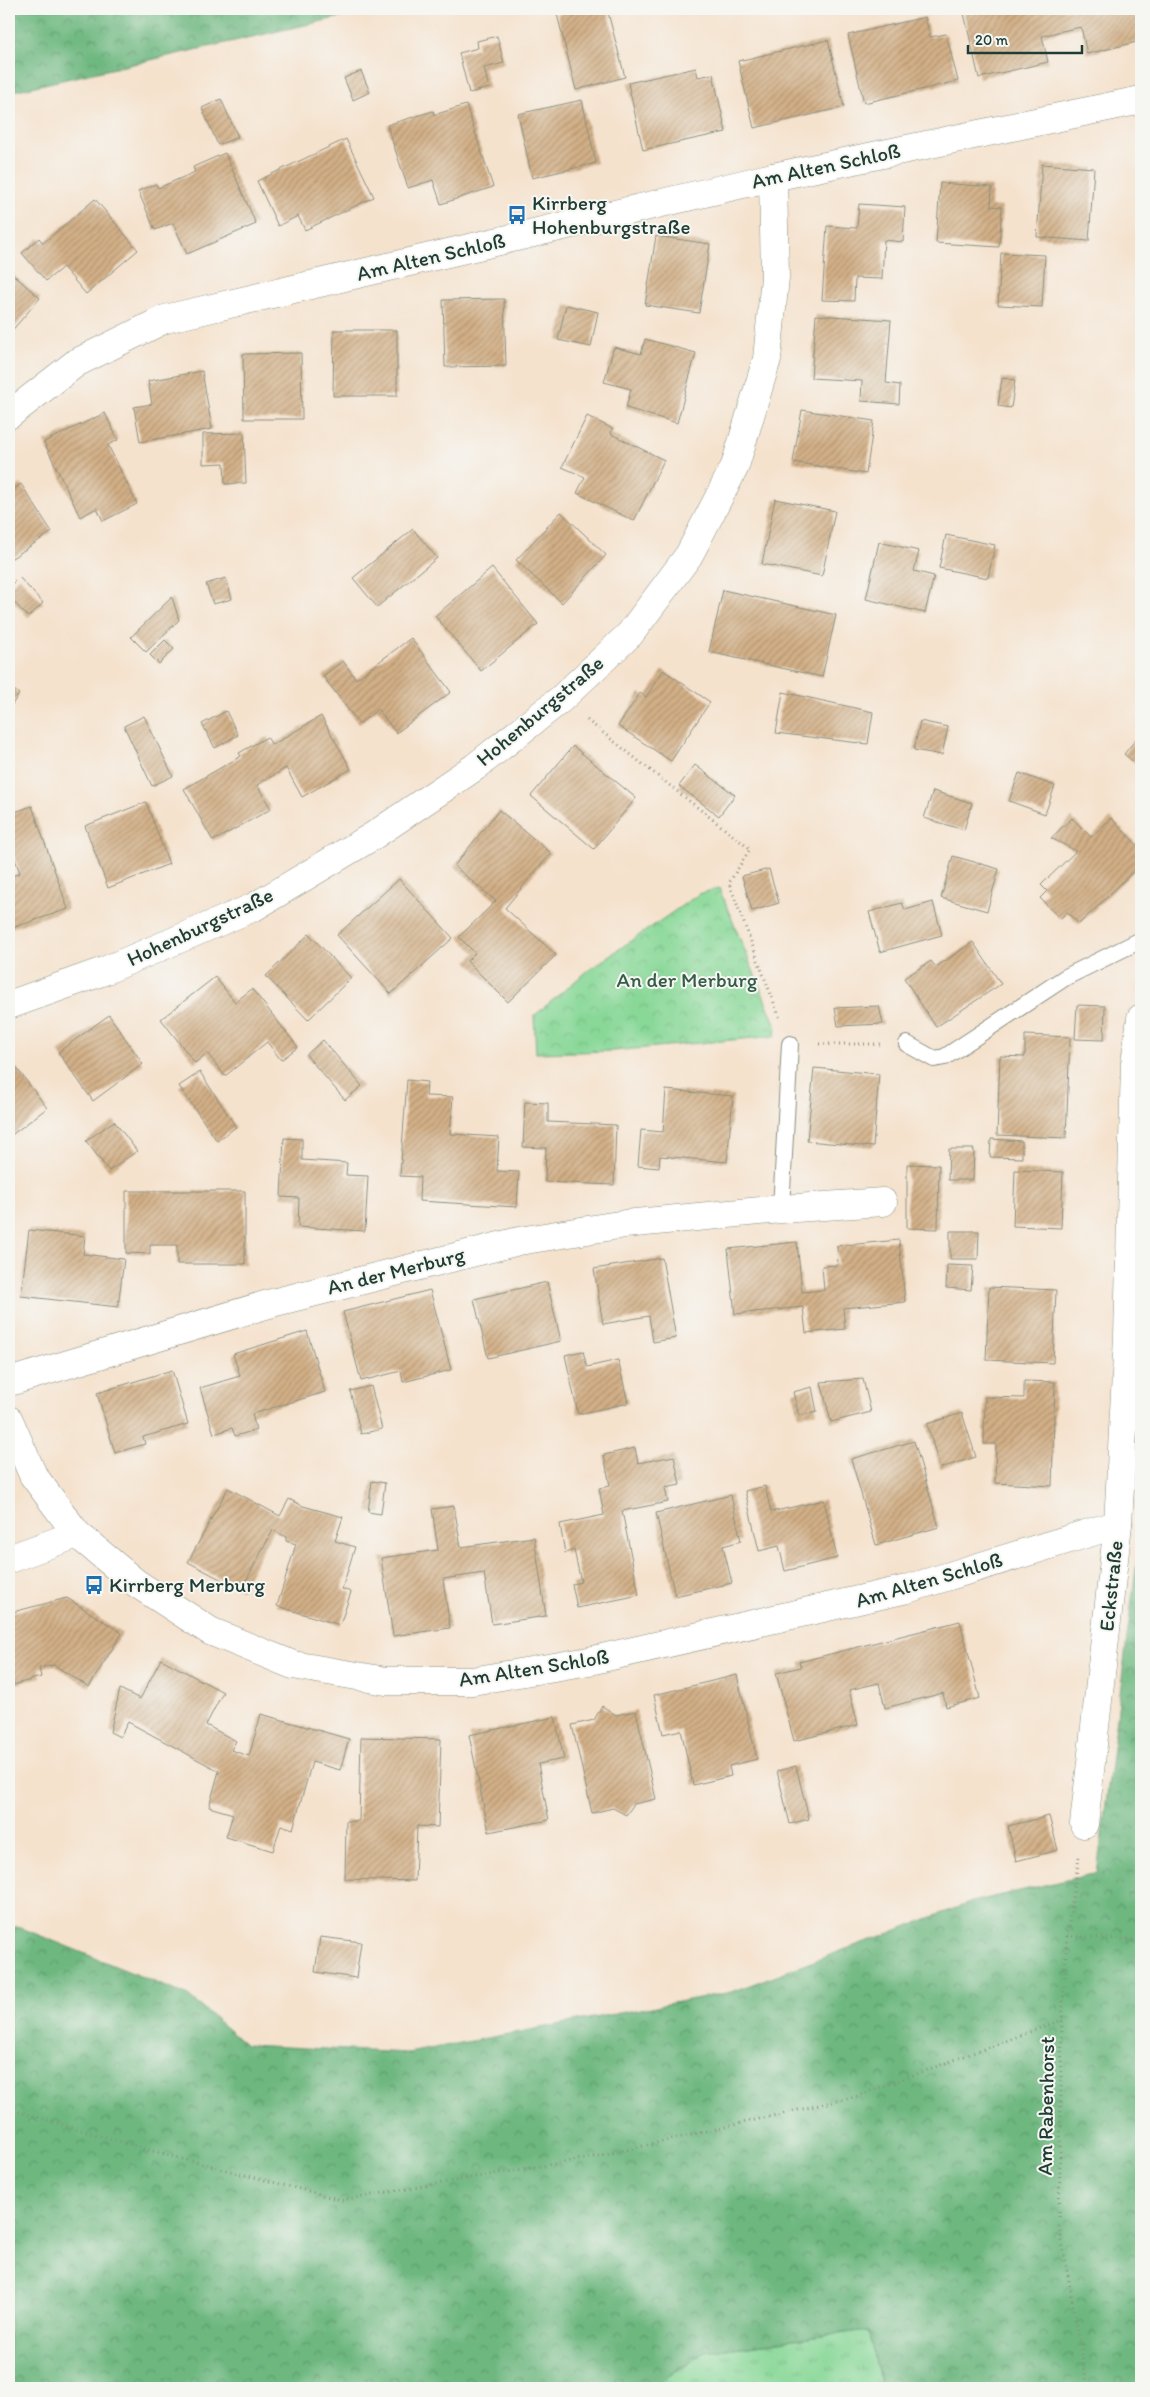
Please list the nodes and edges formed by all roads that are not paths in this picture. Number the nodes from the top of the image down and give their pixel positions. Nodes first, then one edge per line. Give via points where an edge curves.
1 (1141, 100) edge
2 (773, 177) junction
3 (9, 414) edge
4 (1141, 940) edge
5 (9, 1005) edge
6 (1141, 1018) edge
7 (790, 1044) road end
8 (907, 1044) road end
9 (883, 1202) dead end
10 (781, 1208) junction
11 (9, 1382) edge
12 (9, 1420) edge
13 (1118, 1524) junction
14 (77, 1534) junction
15 (9, 1559) edge
16 (1084, 1824) road end

1 - 2 street, Am Alten Schloß
2 - 3 street, Am Alten Schloß via 165,319 76,363
2 - 5 street, Hohenburgstraße via 775,277 767,360 735,466 689,555 630,634 561,699 475,767 373,836 254,907 104,971
4 - 8 lane via 1066,977 945,1057 934,1059
6 - 13 street, Eckstraße via 1135,1063 1128,1337
7 - 10 lane
9 - 10 street, An der Merburg
10 - 11 street, An der Merburg via 625,1224 519,1241 272,1303
12 - 14 street, Am Alten Schloß via 33,1475
13 - 14 street, Am Alten Schloß via 907,1588 589,1661 472,1681 386,1681 293,1665 210,1631 136,1583
13 - 16 street, Eckstraße
14 - 15 street

